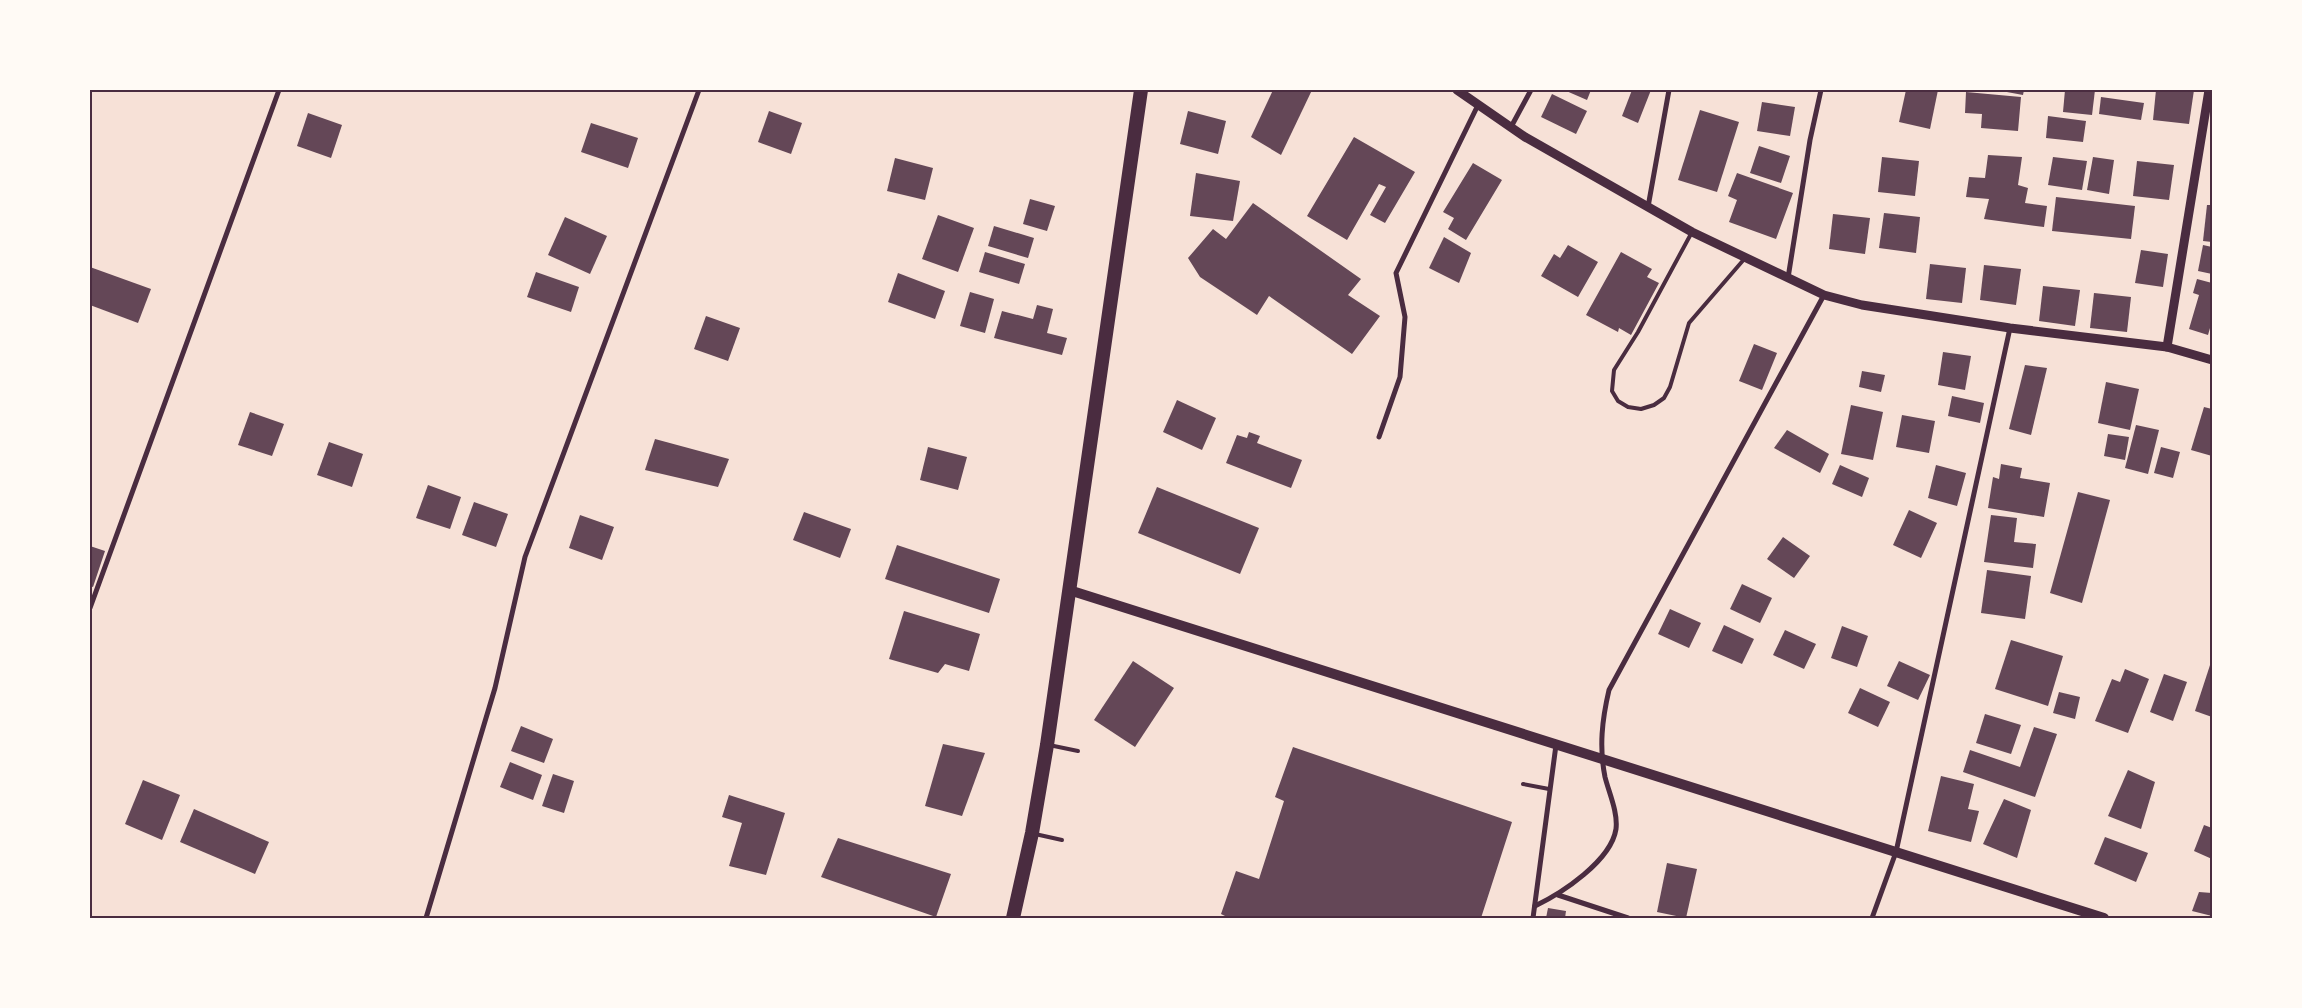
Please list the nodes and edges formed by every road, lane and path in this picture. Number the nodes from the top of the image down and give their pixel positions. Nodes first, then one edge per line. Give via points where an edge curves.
1 (279, 90) edge
2 (699, 90) edge
3 (1141, 90) edge
4 (1457, 90) edge
5 (1531, 90) edge
6 (1669, 90) edge
7 (1820, 90) edge
8 (2209, 90) edge
9 (1478, 105) junction
10 (1511, 127) junction
11 (1648, 207) junction
12 (1692, 232) junction
13 (1746, 257) junction
14 (1788, 278) junction
15 (1824, 294) junction
16 (2010, 328) junction
17 (2167, 347) junction
18 (2212, 360) edge
19 (1380, 437) dead end
20 (1069, 590) junction
21 (90, 608) edge
22 (1556, 744) junction
23 (1047, 745) junction
24 (1078, 751) dead end
25 (1603, 759) junction
26 (1523, 784) dead end
27 (1548, 790) junction
28 (1032, 833) junction
29 (1062, 840) dead end
30 (1896, 852) junction
31 (1558, 894) junction
32 (1535, 906) junction
33 (426, 918) edge
34 (1013, 918) edge
35 (1533, 918) edge
36 (1628, 918) edge
37 (1872, 918) edge
38 (2104, 918) edge

1 - 21 street
2 - 33 street via 525,557 495,688
3 - 20 highway
4 - 9 street
5 - 10 street
6 - 11 street
7 - 14 street
8 - 17 street
9 - 10 street
9 - 19 street via 1396,273 1405,317 1400,378
10 - 11 street
11 - 12 street
12 - 13 street
12 - 13 lane via 1642,326 1614,370 1612,391 1618,401 1628,407 1641,409 1664,398 1689,323
13 - 14 street
14 - 15 street
15 - 16 street via 1862,306
15 - 25 street via 1609,690 1602,718
16 - 17 street
16 - 30 street
17 - 18 street
20 - 22 main road
20 - 23 highway
22 - 25 main road
22 - 27 street
23 - 24 lane
23 - 28 highway
25 - 30 main road
25 - 31 street via 1615,813 1612,843 1596,863
26 - 27 lane
27 - 32 street
28 - 29 lane
28 - 34 highway
30 - 37 street
30 - 38 main road
31 - 32 street
31 - 36 street
32 - 35 street

